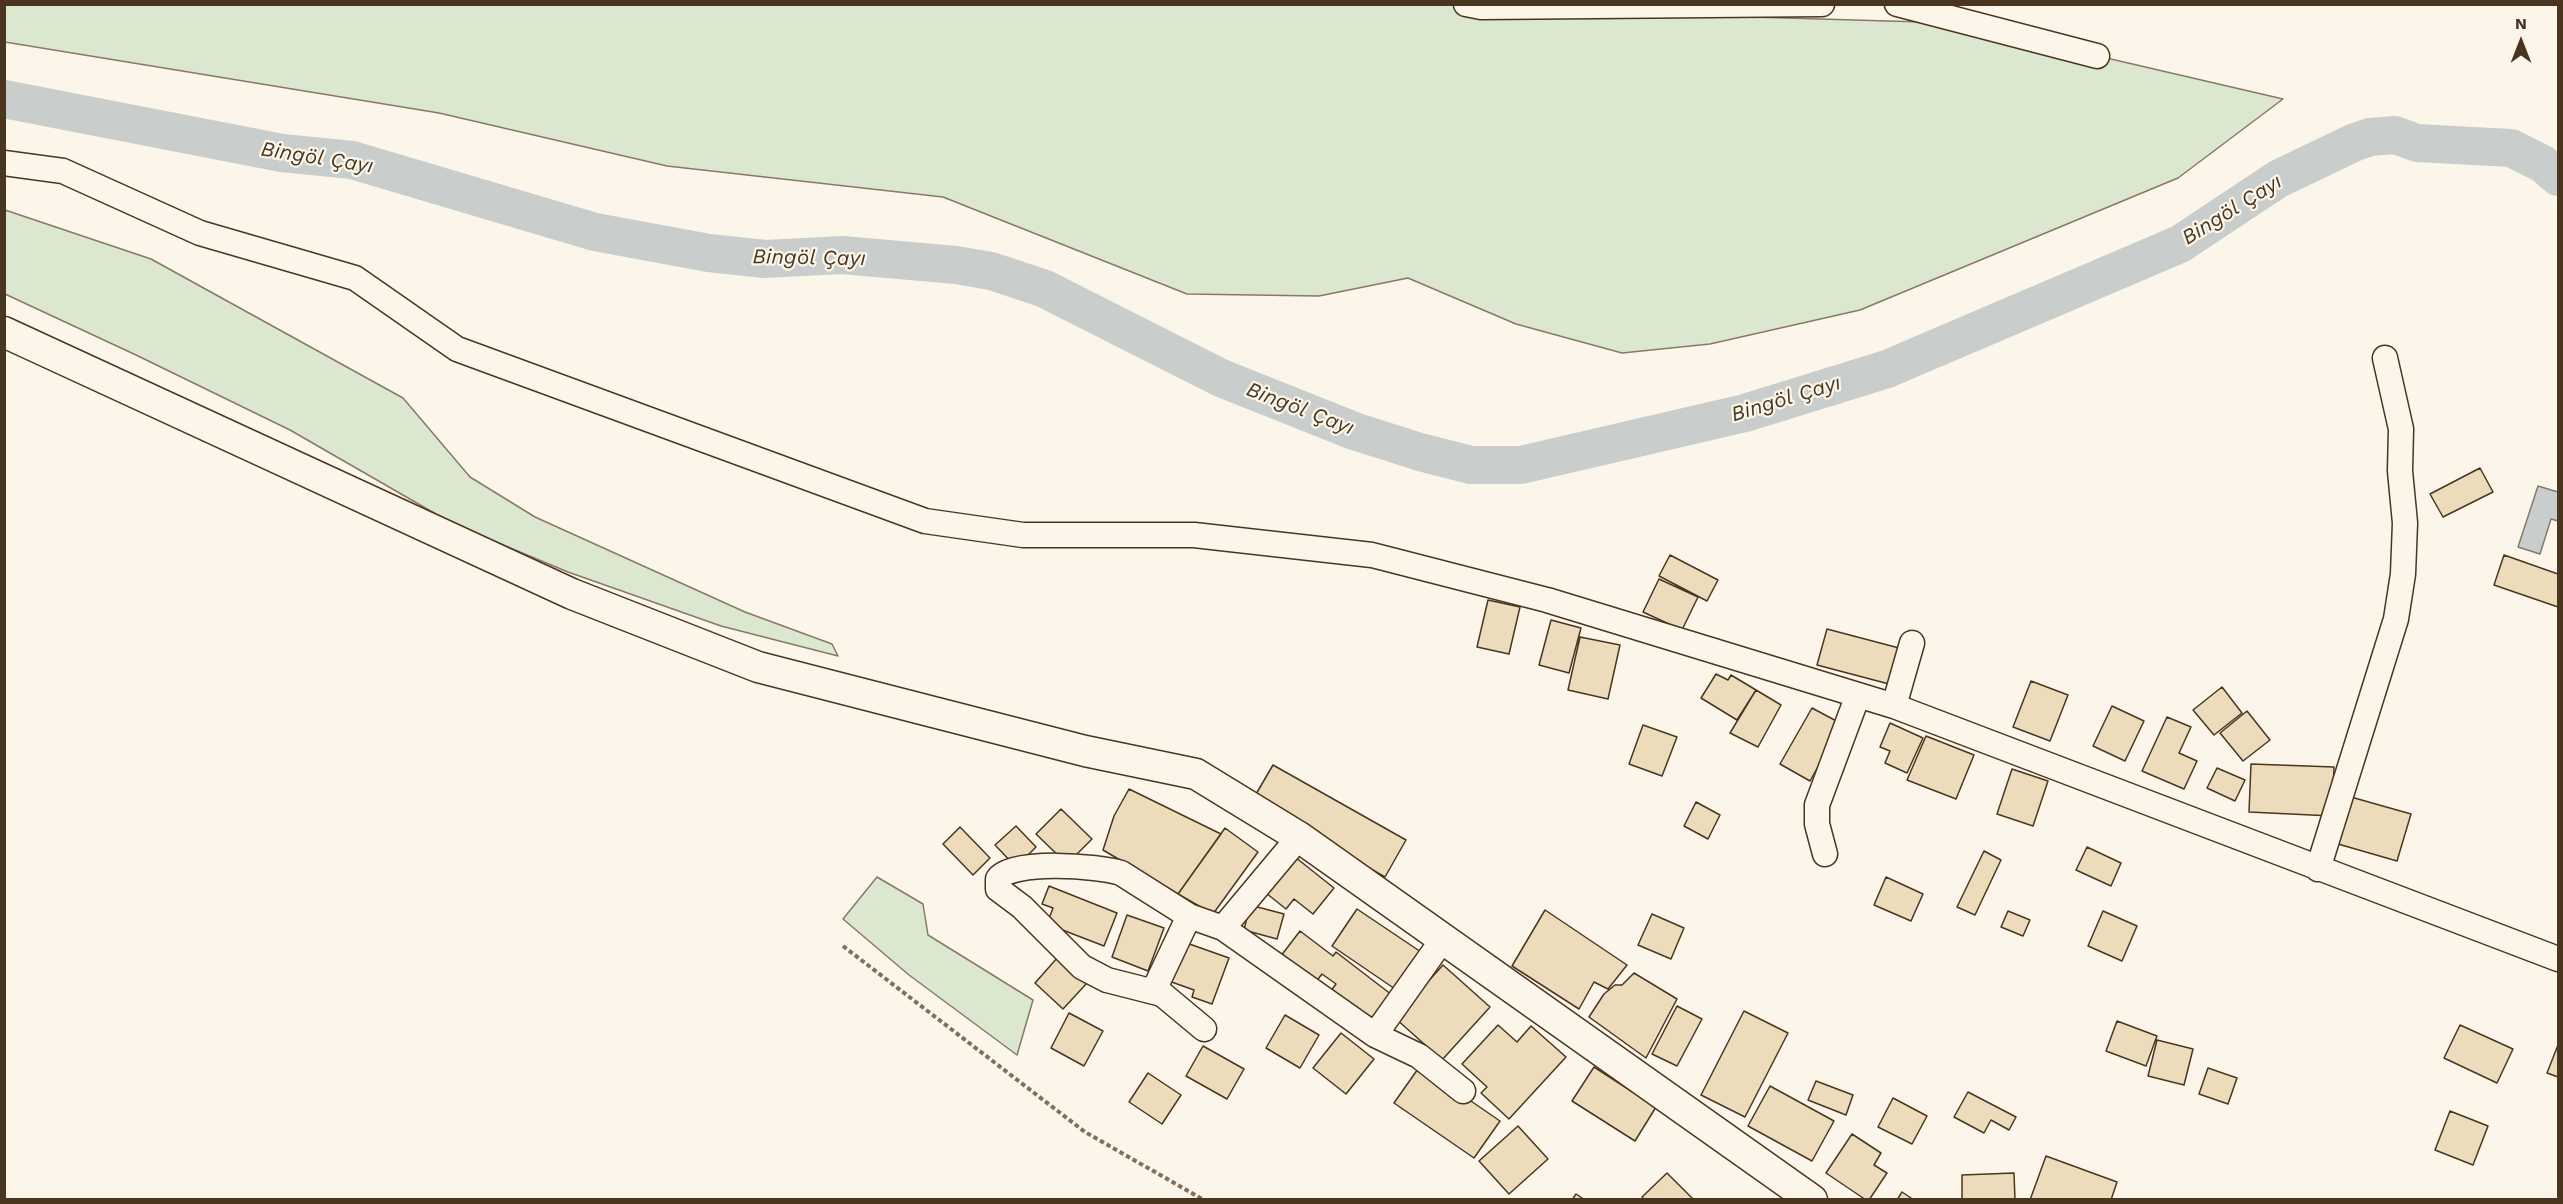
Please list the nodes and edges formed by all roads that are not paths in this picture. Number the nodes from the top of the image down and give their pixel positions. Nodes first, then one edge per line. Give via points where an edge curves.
1 (1466, 4) edge
2 (1822, 4) edge
3 (1897, 4) edge
4 (2097, 56) dead end
5 (4, 163) edge
6 (4, 332) edge
7 (2385, 358) dead end
8 (1912, 643) dead end
9 (1858, 695) junction
10 (1894, 706) junction
11 (1299, 837) junction
12 (1825, 854) dead end
13 (2318, 869) junction
14 (1189, 916) junction
15 (1223, 928) junction
16 (1443, 939) junction
17 (2559, 959) edge
18 (1154, 990) junction
19 (1204, 1029) dead end
20 (1375, 1035) junction
21 (1463, 1091) dead end
22 (1812, 1200) edge

1 - 2 street
3 - 4 street
5 - 9 street via 63,171 200,233 355,278 457,349 925,521 1023,535 1194,535 1371,555 1547,600
6 - 11 main road via 572,594 758,667 1073,748 1196,774
7 - 13 street via 2401,429 2403,574 2396,619
8 - 10 street
9 - 10 street
9 - 12 street via 1817,805 1817,824
10 - 13 street
11 - 15 street
11 - 16 main road
13 - 17 street
14 - 15 street
14 - 18 street
14 - 18 street via 1109,869 1026,869 1005,872 998,879 998,889 1022,907 1082,967 1107,980
15 - 20 street
16 - 20 street
16 - 22 main road
18 - 19 street
20 - 21 street via 1419,1056

